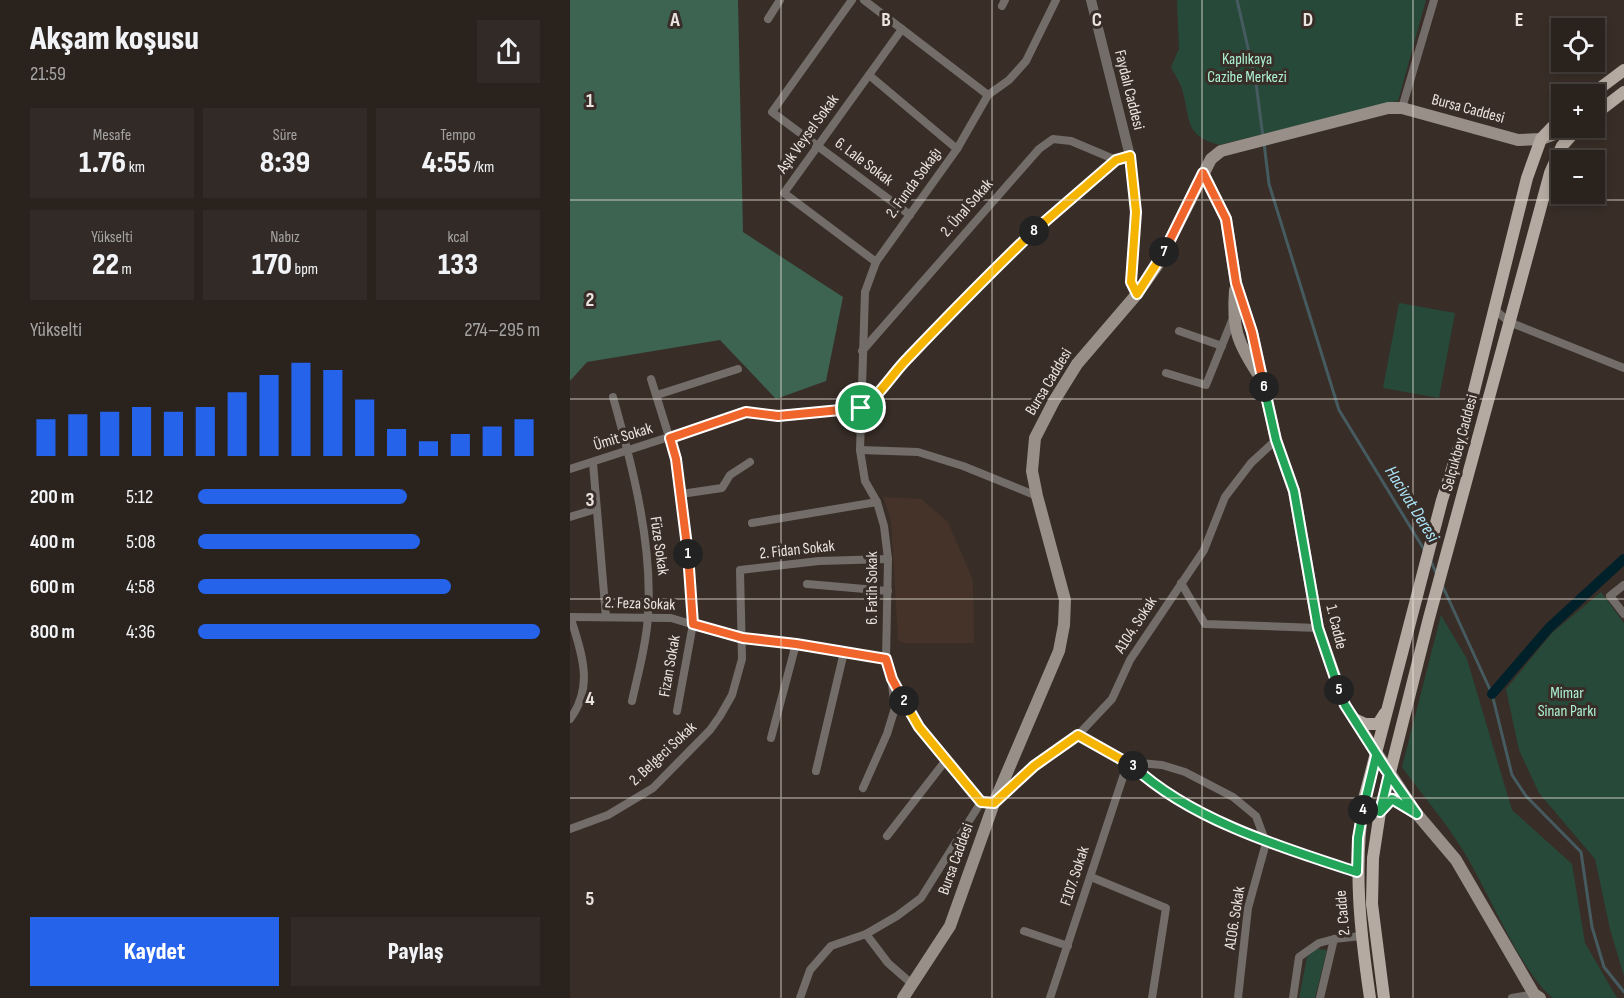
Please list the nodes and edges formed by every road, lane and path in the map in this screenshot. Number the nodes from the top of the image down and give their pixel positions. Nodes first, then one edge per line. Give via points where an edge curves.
1 (780, 0) edge
2 (852, 0) edge
3 (864, 0) edge
4 (1091, 0) edge
5 (1434, 0) edge
6 (1055, 2) edge
7 (768, 19) dead end
8 (902, 29) junction
9 (1624, 70) edge
10 (869, 75) junction
11 (1605, 84) edge
12 (1624, 92) edge
13 (988, 95) junction
14 (1605, 107) edge
15 (1402, 108) junction
16 (1551, 129) edge
17 (1551, 135) edge
18 (1570, 138) edge
19 (1541, 139) junction
20 (818, 146) junction
21 (957, 149) junction
22 (1552, 150) edge
23 (1561, 150) edge
24 (1130, 156) junction
25 (1116, 160) junction
26 (1203, 173) junction
27 (1551, 175) edge
28 (910, 215) junction
29 (876, 262) junction
30 (1236, 283) junction
31 (1137, 294) junction
32 (1493, 308) junction
33 (1233, 318) junction
34 (1509, 322) junction
35 (1179, 331) dead end
36 (1222, 346) junction
37 (862, 351) junction
38 (1624, 368) edge
39 (738, 369) dead end
40 (1166, 373) dead end
41 (651, 380) dead end
42 (1263, 383) junction
43 (657, 395) junction
44 (613, 397) dead end
45 (861, 408) junction
46 (1463, 435) junction
47 (670, 438) junction
48 (1276, 440) junction
49 (1477, 444) junction
50 (860, 450) junction
51 (628, 453) junction
52 (750, 462) dead end
53 (593, 463) junction
54 (570, 469) edge
55 (681, 494) junction
56 (1037, 496) junction
57 (877, 502) junction
58 (596, 509) junction
59 (570, 517) edge
60 (752, 523) dead end
61 (888, 559) junction
62 (1181, 583) junction
63 (807, 584) dead end
64 (1624, 585) edge
65 (888, 591) junction
66 (1624, 614) edge
67 (648, 616) junction
68 (606, 617) junction
69 (571, 618) edge
70 (693, 624) junction
71 (1318, 628) junction
72 (743, 638) junction
73 (796, 644) junction
74 (844, 652) junction
75 (886, 659) junction
76 (892, 679) junction
77 (632, 701) dead end
78 (1390, 704) junction
79 (677, 711) dead end
80 (570, 719) edge
81 (1354, 719) junction
82 (1078, 735) junction
83 (771, 738) dead end
84 (1376, 756) junction
85 (946, 760) junction
86 (1128, 762) junction
87 (816, 771) dead end
88 (1389, 774) junction
89 (863, 788) dead end
90 (981, 802) junction
91 (994, 803) junction
92 (1380, 812) junction
93 (1417, 814) junction
94 (570, 829) edge
95 (887, 836) dead end
96 (1266, 843) junction
97 (1357, 872) junction
98 (1091, 877) junction
99 (1024, 931) dead end
100 (866, 934) junction
101 (1361, 936) junction
102 (1334, 939) junction
103 (1068, 946) junction
104 (912, 984) junction
105 (1537, 996) edge
106 (800, 998) edge
107 (903, 998) edge
108 (1050, 998) edge
109 (1152, 998) edge
110 (1238, 998) edge
111 (1293, 998) edge
112 (1320, 998) edge
113 (1371, 998) edge
114 (1384, 998) edge
115 (1512, 998) edge

1 - 7 street
2 - 20 street, 6. Lale Sokak via 772,111
3 - 8 street
4 - 24 street, Faydalı Caddesi
5 - 15 street
6 - 13 street, 2. Funda Sokağı via 1026,61
8 - 10 street, Aşık Veysel Sokak
8 - 13 street
9 - 11 main road
10 - 20 street, Aşık Veysel Sokak
10 - 21 street
12 - 14 main road
13 - 21 street, 2. Funda Sokağı
15 - 19 main road, Bursa Caddesi via 1518,140
15 - 26 main road, Bursa Caddesi via 1388,108 1221,151 1210,159
16 - 19 main road, Selçukbey Caddesi
17 - 19 main road
18 - 23 main road, Selçukbey Caddesi
19 - 22 main road
19 - 32 main road, Selçukbey Caddesi
20 - 28 street, 6. Lale Sokak
20 - 29 street, Aşık Veysel Sokak via 784,193
21 - 28 street, 2. Funda Sokağı
24 - 25 street
24 - 31 street, Faydalı Caddesi via 1136,212 1131,282
25 - 37 street, 2. Ünal Sokak via 1062,140 1053,139 1039,149
25 - 45 street via 1059,207 974,288 871,402
26 - 30 main road via 1226,219
26 - 31 main road, Bursa Caddesi via 1158,264
27 - 34 main road, Selçukbey Caddesi
28 - 29 street, 2. Funda Sokağı
29 - 37 street, 2. Funda Sokağı via 865,292
30 - 33 main road
30 - 42 main road, 1. Cadde
31 - 56 main road, Bursa Caddesi via 1077,364 1035,438 1032,471
32 - 34 street
32 - 46 main road, Selçukbey Caddesi
33 - 36 street
33 - 42 main road via 1237,339
34 - 38 street
34 - 49 main road, Selçukbey Caddesi
35 - 36 street
36 - 40 street via 1206,386
37 - 45 street, 2. Funda Sokağı
39 - 43 street
41 - 43 street, Fizan Sokak
42 - 48 main road, 1. Cadde
43 - 47 street, Fizan Sokak
44 - 51 street, Füze Sokak
45 - 47 street, Ümit Sokak via 788,415 746,412
45 - 50 street, 6. Fatih Sokak
46 - 49 main road
46 - 78 main road, Selçukbey Caddesi via 1442,500
47 - 51 street, Ümit Sokak
47 - 55 street, Fizan Sokak
48 - 62 street, A104. Sokak via 1251,463 1225,497 1204,550
48 - 71 main road, 1. Cadde via 1294,491
49 - 88 main road, Selçukbey Caddesi
50 - 56 street via 918,452
50 - 57 street, 6. Fatih Sokak via 866,481
51 - 53 street, Ümit Sokak
51 - 67 street, Füze Sokak via 649,572
52 - 55 street via 730,475 722,488
53 - 54 street, Ümit Sokak
53 - 58 street
55 - 70 street, Fizan Sokak
56 - 91 main road, Bursa Caddesi via 1065,600 1064,625 1059,651
57 - 60 street
57 - 61 street, 6. Fatih Sokak
58 - 59 street
58 - 68 street
61 - 65 street, 6. Fatih Sokak
61 - 72 street, 2. Fidan Sokak via 819,561 740,570
62 - 71 street via 1205,624
62 - 82 street, A104. Sokak via 1130,660 1112,699
63 - 65 street
64 - 66 street via 1610,596
65 - 75 street, 6. Fatih Sokak
67 - 68 street, 2. Feza Sokak
67 - 70 street, 2. Feza Sokak
67 - 77 street, Füze Sokak
68 - 69 street, 2. Feza Sokak
69 - 80 street via 585,663 585,688
70 - 72 street, 2. Feza Sokak
70 - 79 street, Fizan Sokak
71 - 81 main road, 1. Cadde
72 - 73 street, 2. Feza Sokak
72 - 94 street, 2. Belgeci Sokak via 732,695 710,730 653,788 616,812
73 - 74 street, 2. Feza Sokak
73 - 83 street
74 - 75 street, 2. Feza Sokak
74 - 87 street
75 - 76 street, 6. Fatih Sokak
76 - 85 street, 6. Fatih Sokak via 919,727
76 - 89 street via 895,708
78 - 81 main road via 1378,724
78 - 84 main road, Selçukbey Caddesi
81 - 84 main road, 1. Cadde
82 - 86 street
82 - 91 street, A104. Sokak via 1034,766
84 - 88 main road, 1. Cadde
84 - 97 main road, 2. Cadde via 1361,818
85 - 90 street, 6. Fatih Sokak
85 - 95 street
86 - 96 street via 1148,780
86 - 96 street via 1185,772 1233,797 1256,816
86 - 98 street, F107. Sokak
88 - 92 main road, 2. Cadde
88 - 93 main road, 1. Cadde
90 - 91 street
90 - 100 street via 921,898
91 - 104 main road, Bursa Caddesi via 950,926
92 - 93 main road via 1392,799
92 - 114 main road, 2. Cadde via 1372,858 1372,903
93 - 105 main road, 1. Cadde via 1456,860
96 - 97 street
96 - 110 street, A106. Sokak via 1248,908
97 - 101 main road, 2. Cadde
98 - 103 street, F107. Sokak
98 - 109 street via 1166,908
99 - 103 street
100 - 104 street via 888,963
100 - 106 street via 831,946 818,958
101 - 102 street
101 - 113 main road, 2. Cadde
102 - 111 street via 1319,943 1299,957
102 - 112 street
103 - 108 street, F107. Sokak
104 - 107 main road, Bursa Caddesi
105 - 115 street

